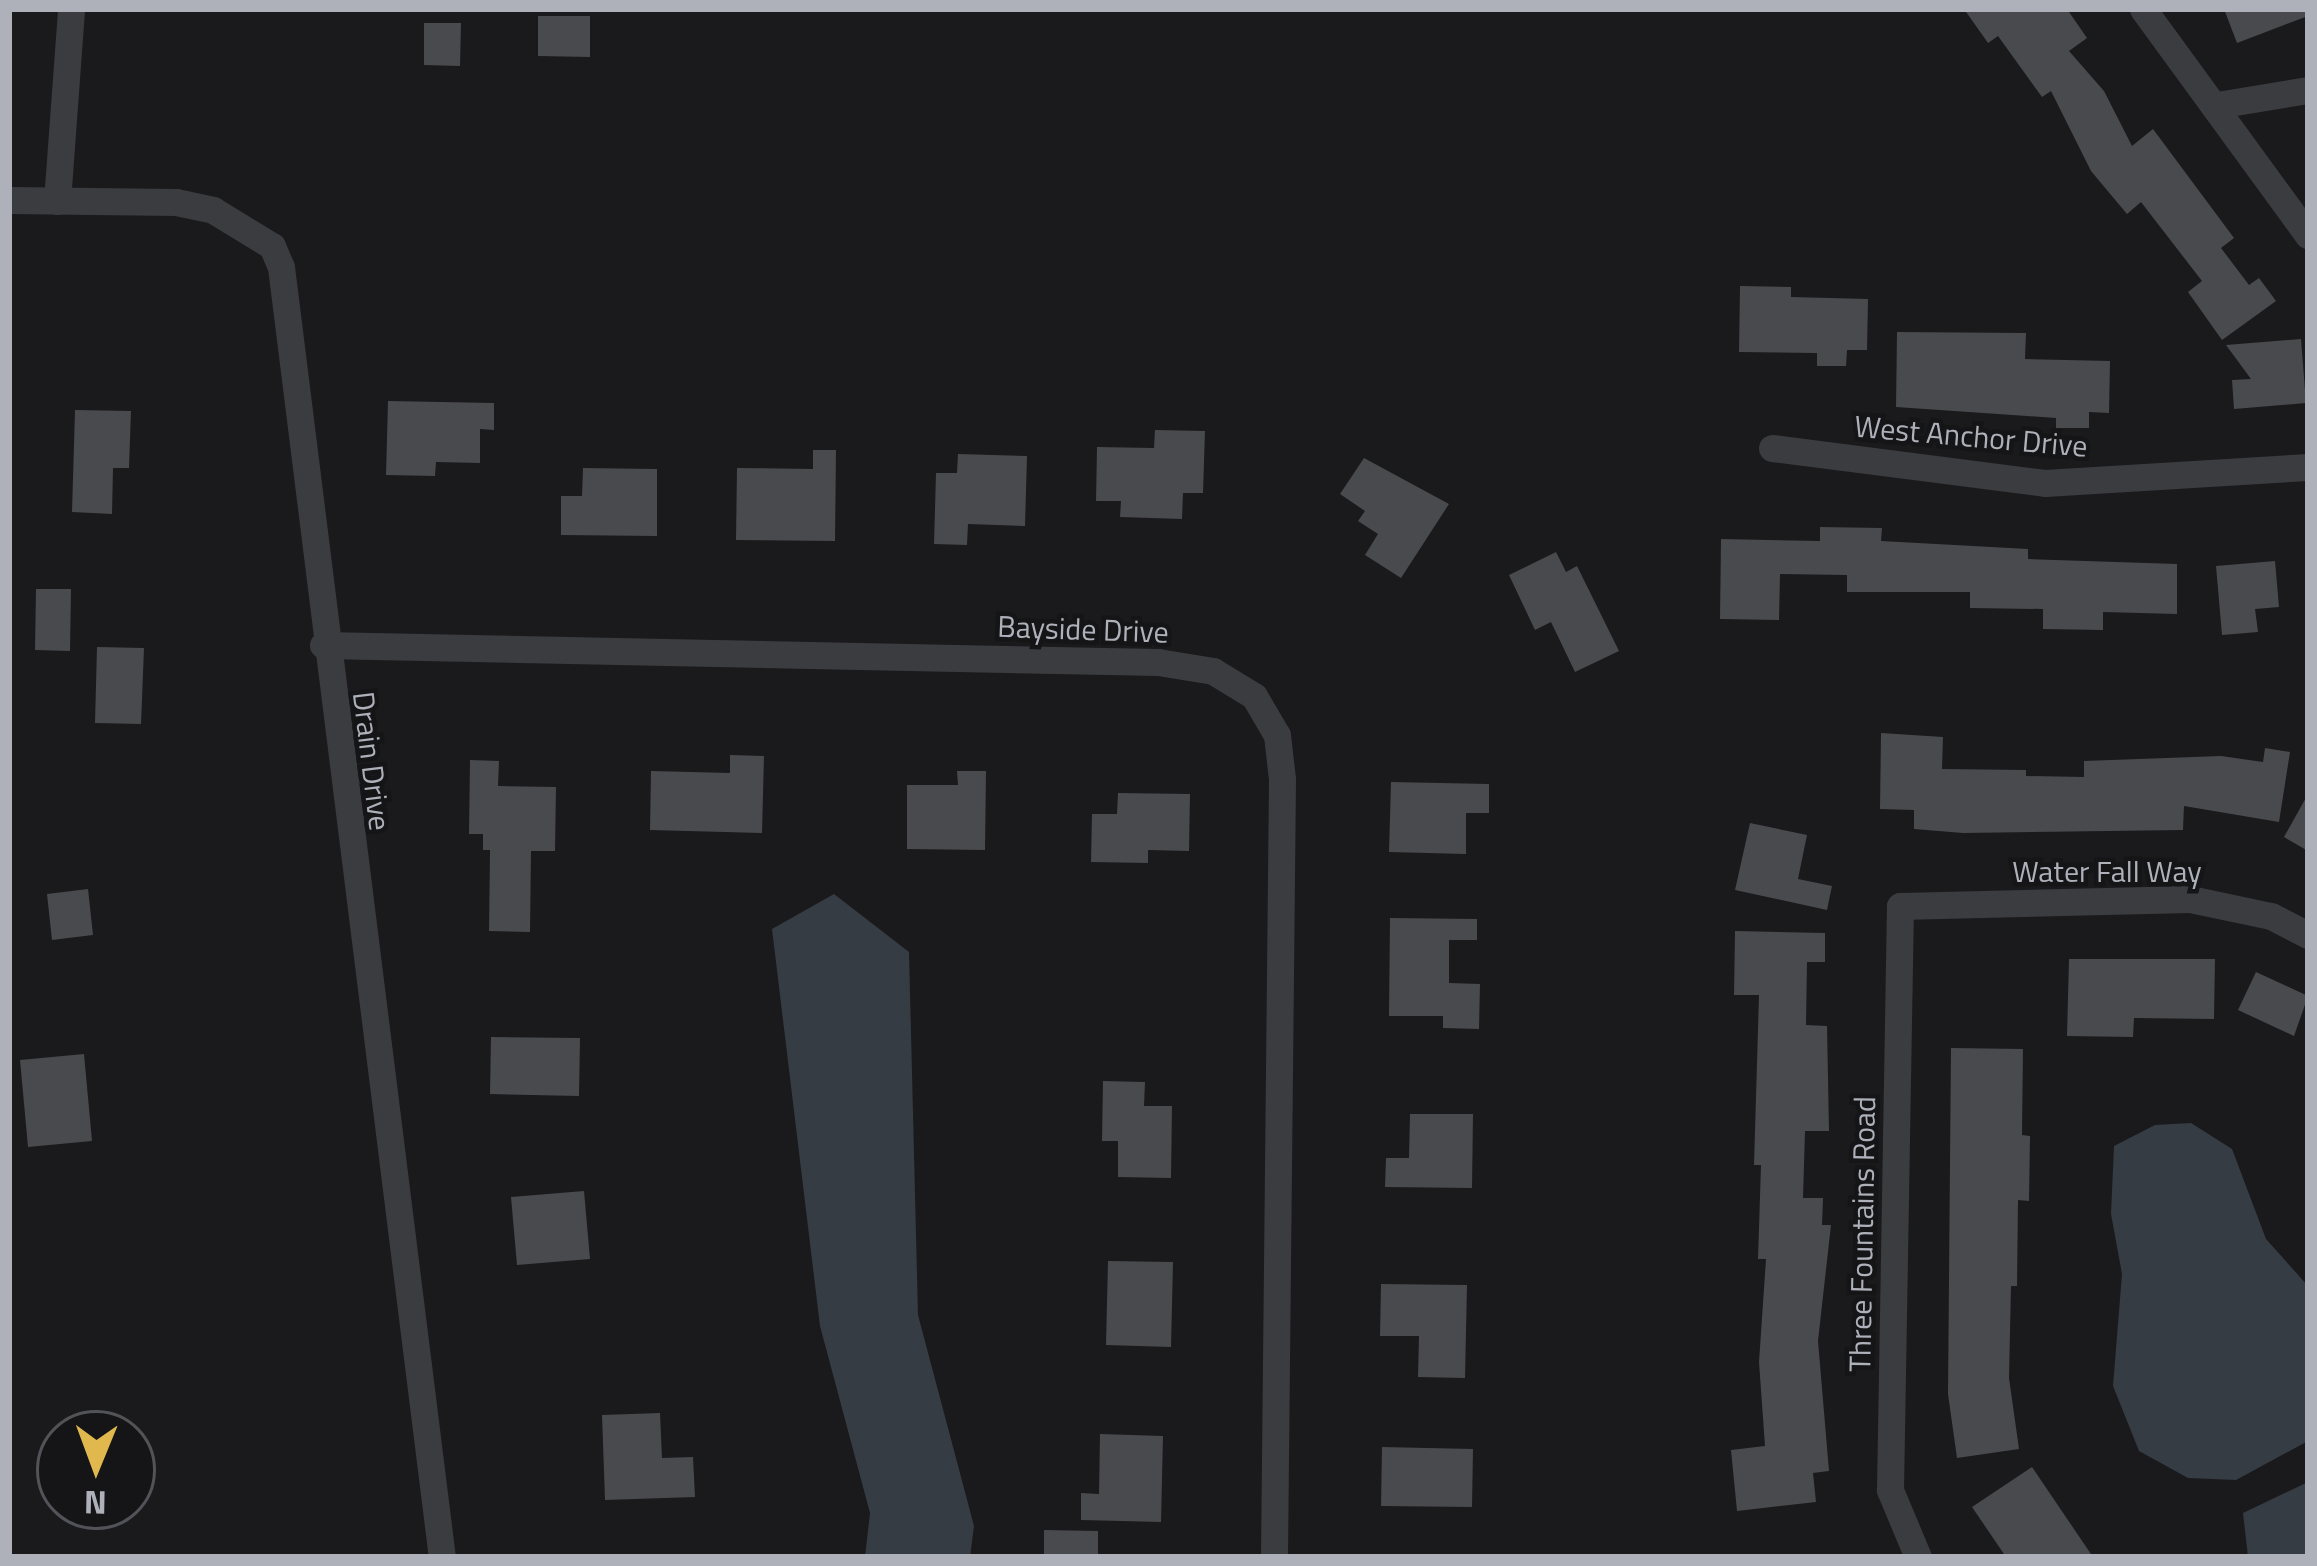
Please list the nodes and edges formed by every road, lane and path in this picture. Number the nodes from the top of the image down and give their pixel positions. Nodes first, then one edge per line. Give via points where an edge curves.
1 (71, 9) edge
2 (2143, 9) edge
3 (2308, 90) edge
4 (2217, 105) junction
5 (9, 200) edge
6 (57, 201) junction
7 (2308, 235) edge
8 (1772, 448) dead end
9 (2308, 466) edge
10 (323, 645) junction
11 (1900, 906) joint
12 (2308, 935) edge
13 (442, 1557) edge
14 (1274, 1557) edge
15 (1918, 1557) edge

1 - 6 street
2 - 4 street
3 - 4 street
4 - 7 street
5 - 6 street, Drain Drive
6 - 10 street, Drain Drive via 176,202 244,224 272,246 294,351
8 - 9 street, West Anchor Drive via 2045,483
10 - 13 street, Drain Drive
10 - 14 street, Bayside Drive via 1158,662 1213,671 1254,696 1277,735 1282,779
11 - 12 street, Water Fall Way via 2190,899 2271,916
11 - 15 street, Three Fountains Road via 1890,1490

